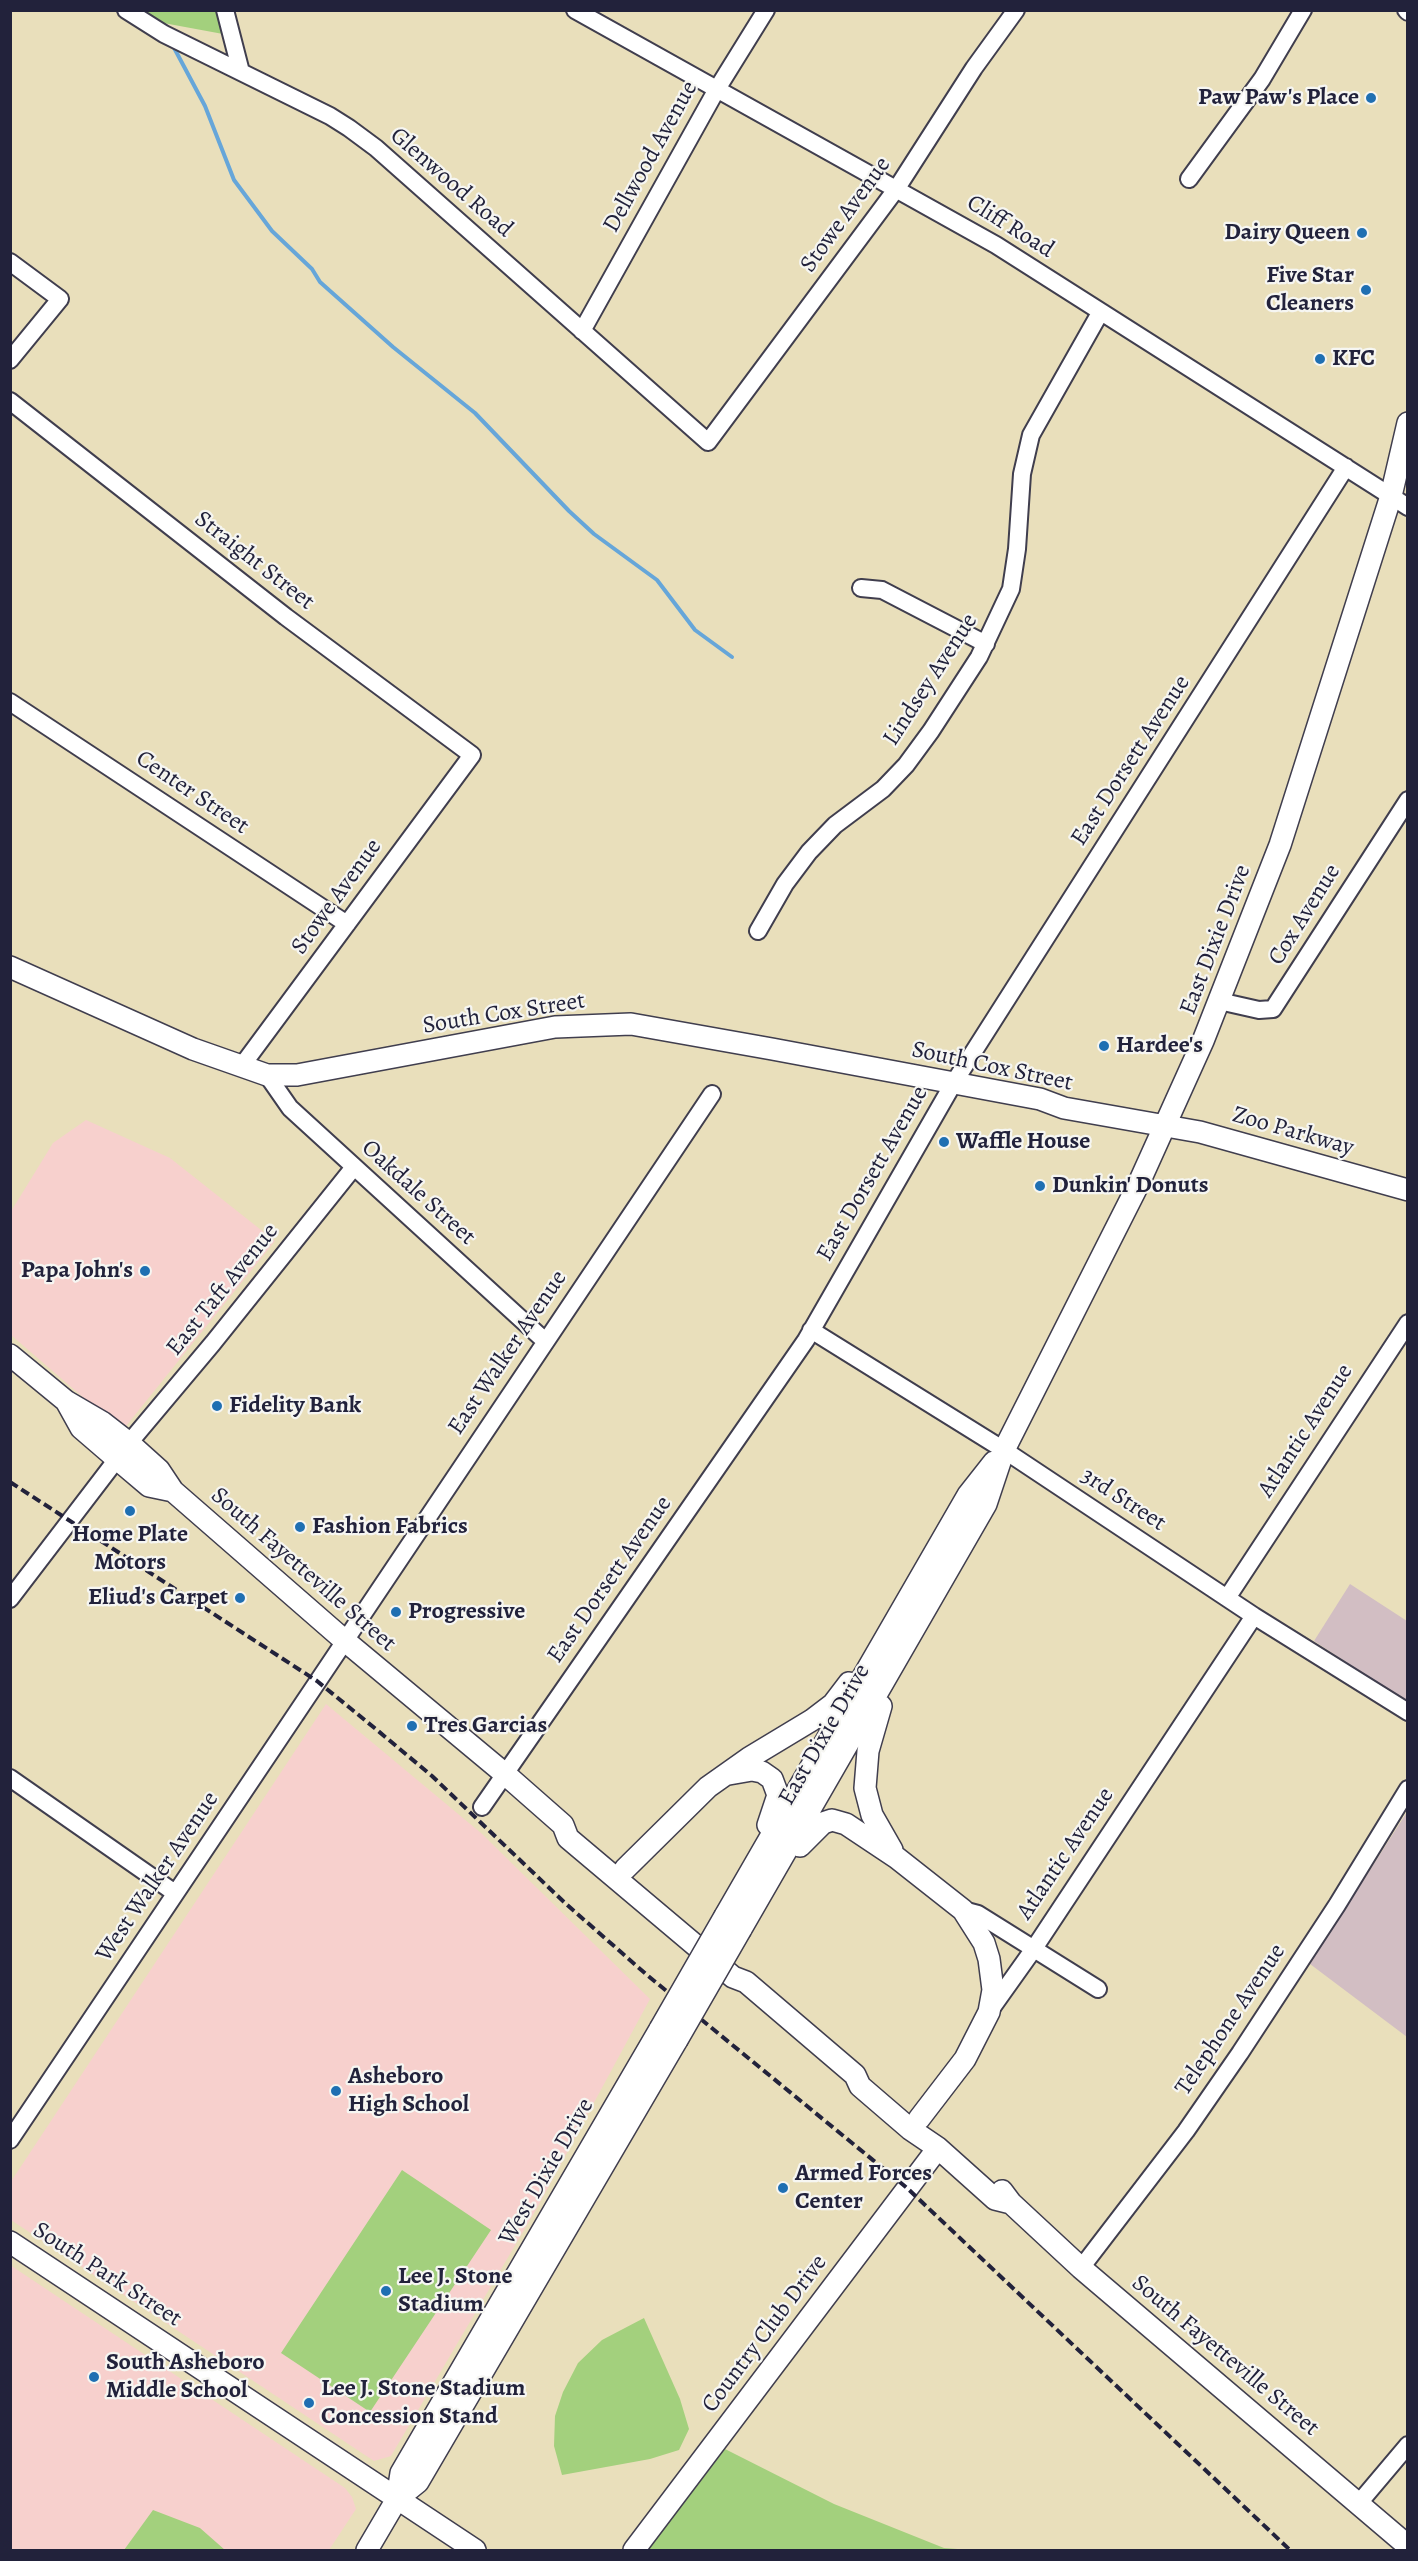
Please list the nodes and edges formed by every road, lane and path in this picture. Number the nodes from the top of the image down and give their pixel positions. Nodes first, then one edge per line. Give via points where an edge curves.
1 (126, 10) edge
2 (225, 10) edge
3 (575, 10) edge
4 (766, 10) edge
5 (1016, 10) edge
6 (1303, 10) edge
7 (241, 72) junction
8 (717, 89) junction
9 (1189, 179) dead end
10 (897, 188) junction
11 (10, 262) edge
12 (1100, 313) junction
13 (582, 331) junction
14 (10, 360) edge
15 (10, 401) edge
16 (1407, 423) edge
17 (708, 442) joint
18 (1346, 467) junction
19 (1399, 501) edge
20 (861, 588) dead end
21 (986, 644) junction
22 (10, 702) edge
23 (472, 755) joint
24 (1407, 800) edge
25 (346, 924) junction
26 (758, 931) dead end
27 (10, 967) edge
28 (1220, 1001) junction
29 (241, 1067) junction
30 (267, 1075) junction
31 (953, 1084) junction
32 (712, 1094) dead end
33 (1164, 1126) junction
34 (354, 1167) junction
35 (1407, 1190) edge
36 (1407, 1323) edge
37 (811, 1330) junction
38 (545, 1341) junction
39 (10, 1355) edge
40 (1004, 1450) junction
41 (123, 1451) junction
42 (1227, 1598) junction
43 (10, 1599) edge
44 (1254, 1616) junction
45 (344, 1640) junction
46 (875, 1658) junction
47 (898, 1658) junction
48 (1407, 1712) edge
49 (505, 1774) junction
50 (726, 1774) junction
51 (10, 1778) edge
52 (1407, 1789) edge
53 (482, 1808) dead end
54 (563, 1825) junction
55 (897, 1858) junction
56 (759, 1860) junction
57 (625, 1869) junction
58 (768, 1884) junction
59 (175, 1893) junction
60 (963, 1910) junction
61 (733, 1923) junction
62 (1033, 1950) junction
63 (746, 1982) junction
64 (1098, 1989) dead end
65 (989, 2012) junction
66 (668, 2035) joint
67 (855, 2075) junction
68 (919, 2119) junction
69 (10, 2140) edge
70 (938, 2148) junction
71 (1011, 2203) junction
72 (10, 2242) edge
73 (1081, 2268) junction
74 (1407, 2445) edge
75 (397, 2499) junction
76 (1359, 2503) junction
77 (1407, 2546) edge
78 (367, 2550) edge
79 (475, 2550) edge
80 (634, 2550) edge

1 - 7 street, Glenwood Road via 164,34
2 - 7 street
3 - 8 street, Cliff Road
4 - 8 street, Dellwood Avenue
5 - 10 street, Stowe Avenue
6 - 9 street via 1262,79
7 - 13 street, Glenwood Road via 330,116 367,141
8 - 10 street, Cliff Road
8 - 13 street, Dellwood Avenue
10 - 12 street, Cliff Road via 996,245
10 - 17 street, Stowe Avenue
11 - 14 street via 60,299
12 - 18 street, Cliff Road
12 - 21 street, Lindsey Avenue via 1030,435 1022,474 1011,589
13 - 17 street, Glenwood Road
15 - 23 street, Straight Street via 286,617
16 - 19 main road, East Dixie Drive
18 - 19 street, Cliff Road
18 - 31 street, East Dorsett Avenue
19 - 28 main road, East Dixie Drive via 1280,845
20 - 21 street via 882,590
21 - 26 street, Lindsey Avenue via 906,765 809,852
22 - 25 street, Center Street
23 - 25 street, Stowe Avenue
24 - 28 street, Cox Avenue via 1273,1009 1259,1010
25 - 29 street, Stowe Avenue
27 - 29 main road, South Cox Street
28 - 33 main road, East Dixie Drive
29 - 30 main road, South Cox Street
30 - 31 main road, South Cox Street via 297,1075 555,1027 612,1024 659,1028
30 - 34 street, Oakdale Street via 290,1108
31 - 33 main road, South Cox Street
31 - 37 street, East Dorsett Avenue
32 - 38 street, East Walker Avenue
33 - 35 main road, Zoo Parkway via 1239,1142
33 - 40 main road, East Dixie Drive
34 - 38 street, Oakdale Street
34 - 41 street, East Taft Avenue
36 - 42 street, Atlantic Avenue
37 - 40 street, 3rd Street
37 - 49 street, East Dorsett Avenue
38 - 45 street, East Walker Avenue
39 - 41 main road via 70,1409 102,1422
40 - 42 street, 3rd Street
40 - 46 main road, East Dixie Drive via 968,1496
40 - 47 main road, East Dixie Drive via 986,1504
41 - 43 street, East Taft Avenue
41 - 45 main road, South Fayetteville Street via 149,1486 169,1485
42 - 44 street, 3rd Street
44 - 48 street, 3rd Street
44 - 62 street, Atlantic Avenue
45 - 49 main road, South Fayetteville Street
45 - 59 street, West Walker Avenue
46 - 50 main road via 856,1674 833,1704
46 - 56 main road, East Dixie Drive
47 - 55 main road via 876,1718 865,1788 877,1826
47 - 58 main road, East Dixie Drive
49 - 53 street, East Dorsett Avenue
49 - 54 main road, South Fayetteville Street
50 - 56 main road via 762,1772 777,1789 777,1803 765,1831
50 - 57 main road via 690,1803
51 - 59 street
52 - 73 street, Telephone Avenue via 1337,1905 1234,2061 1186,2131
54 - 57 main road, South Fayetteville Street via 577,1828
54 - 63 main road, South Fayetteville Street via 568,1838 733,1977
55 - 58 main road via 846,1824 832,1820 815,1829
55 - 60 main road
56 - 61 main road, East Dixie Drive
57 - 63 main road, South Fayetteville Street via 740,1967
58 - 61 main road, East Dixie Drive
59 - 69 street, West Walker Avenue
60 - 62 street via 978,1914
60 - 65 main road via 984,1943 989,1959 993,1990
61 - 66 main road, East Dixie Drive, bridge
62 - 64 street
62 - 65 street, Atlantic Avenue
63 - 67 main road, South Fayetteville Street
65 - 68 main road, Atlantic Avenue via 965,2059
66 - 75 main road, West Dixie Drive via 401,2472
67 - 68 main road, South Fayetteville Street via 868,2076
67 - 70 main road, South Fayetteville Street via 860,2086
68 - 71 main road, South Fayetteville Street via 1002,2190
70 - 71 main road, South Fayetteville Street via 995,2199
70 - 80 main road, Country Club Drive
71 - 73 main road, South Fayetteville Street
72 - 75 main road, South Park Street
73 - 76 main road, South Fayetteville Street
74 - 76 street
75 - 78 main road, West Dixie Drive
75 - 79 main road, South Park Street
76 - 77 main road, South Fayetteville Street

